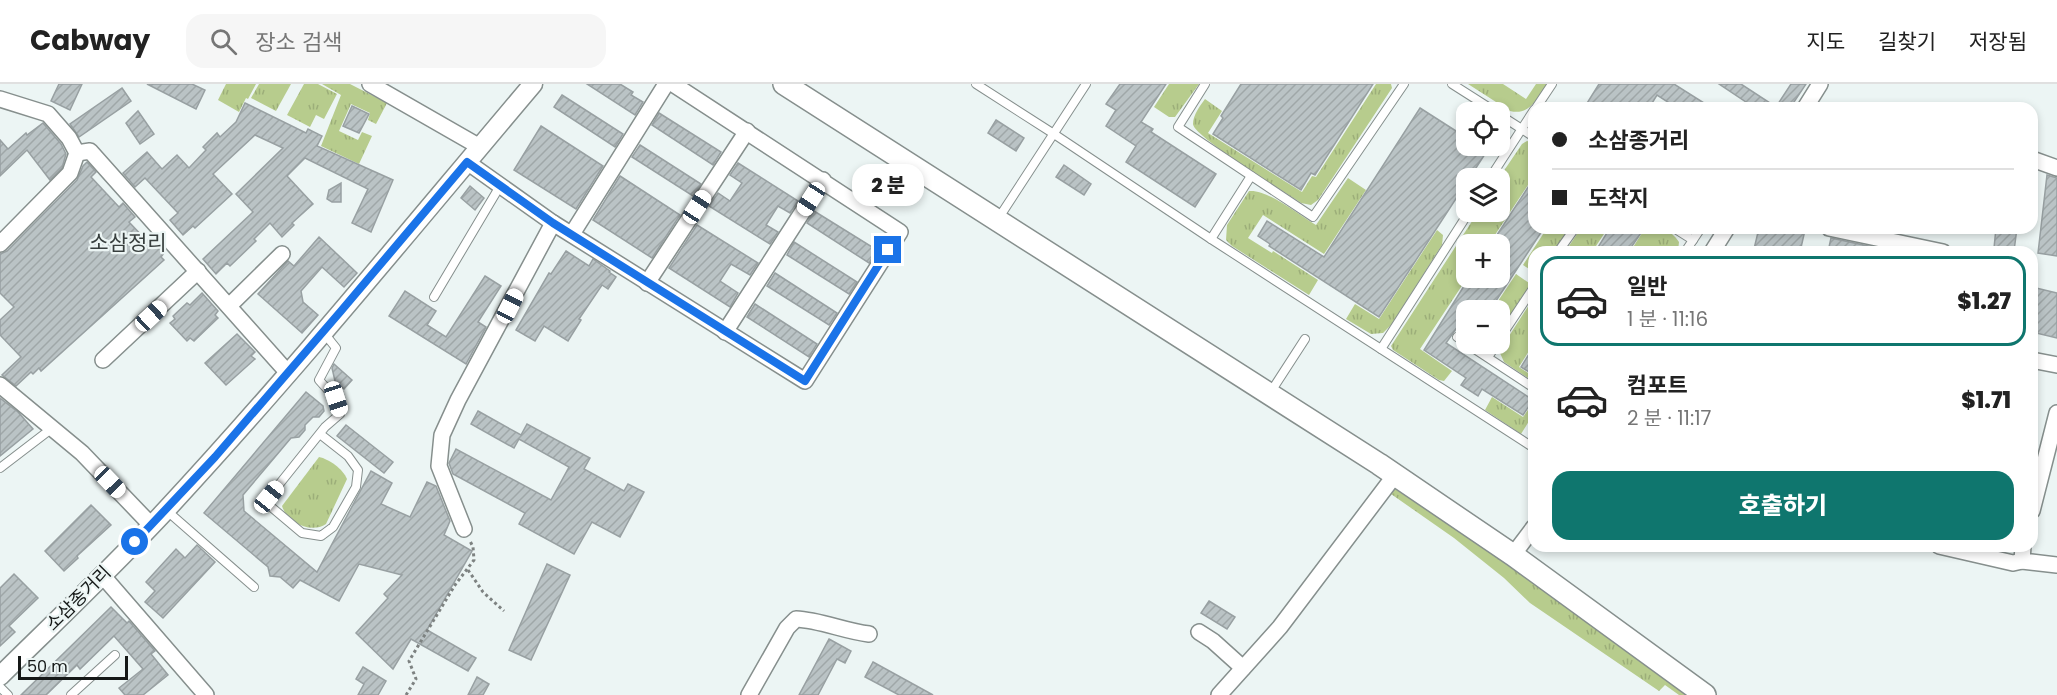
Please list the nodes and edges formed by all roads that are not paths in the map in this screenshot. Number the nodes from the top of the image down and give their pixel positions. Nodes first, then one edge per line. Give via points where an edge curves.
1 (370, 84) edge
2 (533, 84) edge
3 (666, 84) edge
4 (673, 84) edge
5 (784, 84) edge
6 (976, 84) edge
7 (1086, 84) edge
8 (1205, 84) edge
9 (1404, 84) edge
10 (1452, 84) edge
11 (1552, 84) edge
12 (1820, 84) edge
13 (0, 99) edge
14 (1480, 102) edge
15 (1540, 102) edge
16 (1809, 102) edge
17 (1528, 120) edge
18 (1510, 121) edge
19 (1522, 129) junction
20 (747, 131) junction
21 (1528, 133) edge
22 (1054, 134) junction
23 (480, 147) junction
24 (77, 153) junction
25 (2038, 161) edge
26 (467, 162) junction
27 (1497, 168) edge
28 (2057, 168) edge
29 (1251, 176) junction
30 (823, 180) junction
31 (500, 186) junction
32 (997, 220) junction
33 (1463, 222) edge
34 (553, 223) junction
35 (572, 234) junction
36 (1684, 234) edge
37 (1697, 234) edge
38 (1857, 234) edge
39 (1211, 239) junction
40 (1693, 240) junction
41 (0, 244) edge
42 (1689, 246) edge
43 (1914, 246) edge
44 (282, 254) dead end
45 (198, 272) junction
46 (647, 282) junction
47 (1528, 296) edge
48 (434, 297) dead end
49 (229, 306) junction
50 (1510, 323) edge
51 (323, 332) junction
52 (725, 332) junction
53 (1305, 339) dead end
54 (1381, 349) junction
55 (1484, 354) edge
56 (1490, 354) edge
57 (1488, 357) junction
58 (103, 360) dead end
59 (2038, 361) edge
60 (2057, 365) edge
61 (288, 373) junction
62 (1528, 384) edge
63 (0, 385) edge
64 (1270, 394) junction
65 (2057, 413) edge
66 (51, 429) junction
67 (320, 434) junction
68 (1528, 444) edge
69 (0, 468) edge
70 (1395, 475) junction
71 (2038, 487) edge
72 (166, 510) junction
73 (152, 526) junction
74 (464, 529) road end
75 (1528, 535) edge
76 (1965, 552) edge
77 (2023, 554) edge
78 (1513, 555) junction
79 (2057, 565) edge
80 (102, 575) junction
81 (254, 587) dead end
82 (1199, 632) dead end
83 (869, 634) dead end
84 (115, 656) dead end
85 (1243, 669) junction
86 (0, 676) edge
87 (0, 687) edge
88 (8, 695) edge
89 (71, 695) edge
90 (206, 695) edge
91 (749, 695) edge
92 (1219, 695) edge
93 (1705, 695) edge

1 - 23 street
2 - 23 street, 소삼종거리
3 - 35 street
4 - 20 street
5 - 32 main road
6 - 22 lane
7 - 22 lane
8 - 29 lane via 1178,126
9 - 29 lane via 1313,217
10 - 14 lane
11 - 15 lane
12 - 16 street
13 - 24 street via 48,114
17 - 19 lane
18 - 19 lane
19 - 21 lane
19 - 27 lane
20 - 30 street
20 - 46 street
22 - 32 lane
22 - 39 lane
23 - 26 street, 소삼종거리
24 - 41 street via 70,173
24 - 45 street via 90,151
25 - 28 street
26 - 31 street
26 - 51 street, 소삼종거리
29 - 39 lane
30 - 52 street
30 - 52 street via 900,232 805,381
31 - 34 street
31 - 48 lane
32 - 64 main road
33 - 54 lane
34 - 35 street
34 - 74 street via 442,435 439,466
35 - 46 street
36 - 40 lane
37 - 40 lane
38 - 43 street
39 - 54 lane
40 - 42 lane
44 - 49 street
45 - 49 street
45 - 58 street
46 - 52 street
47 - 50 lane
49 - 61 street
51 - 61 street, 소삼종거리
51 - 67 lane via 336,348 320,380 336,399 340,414
53 - 64 lane
54 - 68 lane
55 - 57 lane
56 - 57 lane
57 - 62 lane
59 - 60 street
61 - 72 street, 소삼종거리
63 - 66 street
64 - 70 main road
65 - 71 street
66 - 69 lane
66 - 73 street via 82,453
67 - 67 lane via 269,497 270,507 302,533 321,536 333,528 356,487 358,470 348,456
70 - 78 main road
70 - 85 street via 1280,627
72 - 73 street, 소삼종거리
72 - 81 lane
73 - 80 street, 소삼종거리
75 - 78 street
76 - 77 street via 2013,563
77 - 79 street
78 - 93 main road
80 - 86 street, 소삼종거리
80 - 90 street
82 - 85 street
83 - 91 street via 796,619
84 - 89 lane
85 - 92 street
87 - 88 lane

